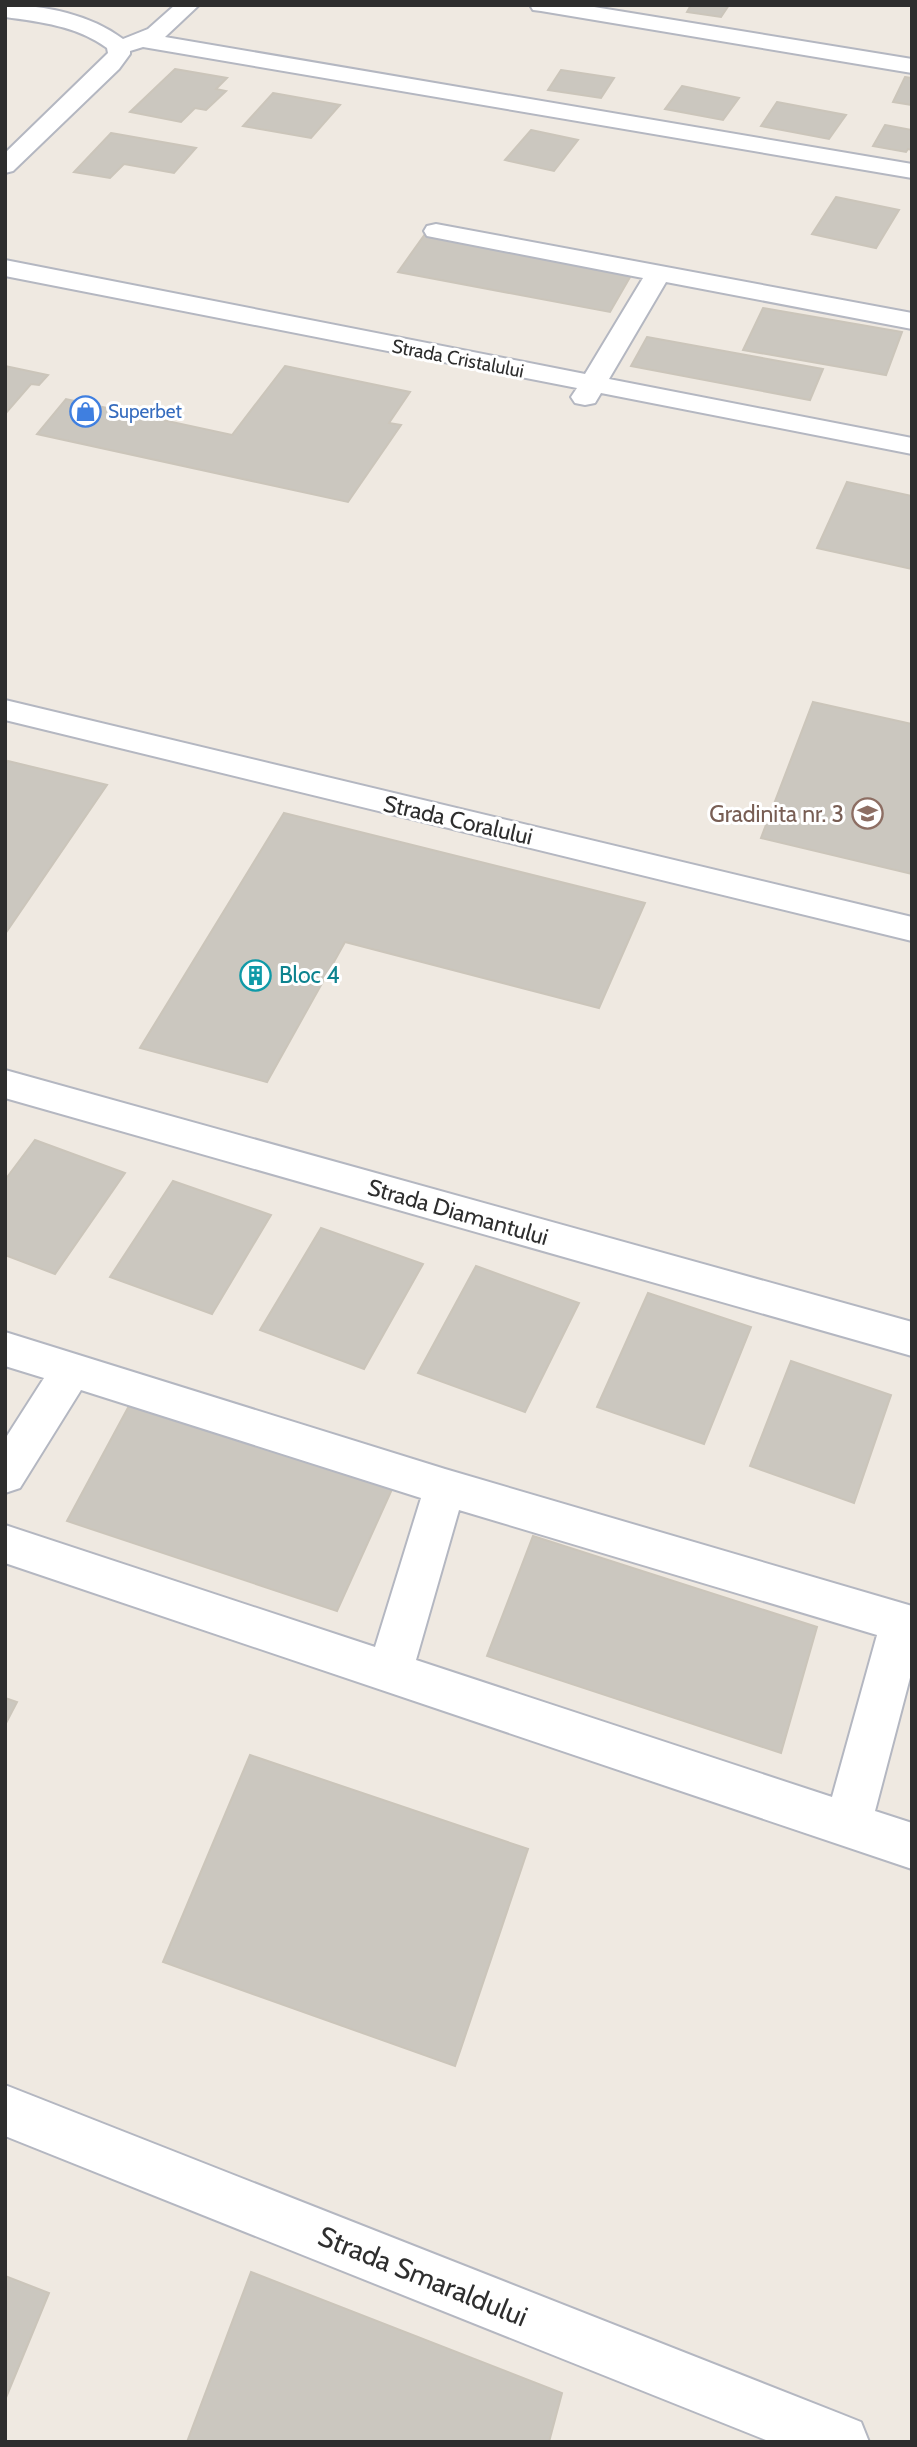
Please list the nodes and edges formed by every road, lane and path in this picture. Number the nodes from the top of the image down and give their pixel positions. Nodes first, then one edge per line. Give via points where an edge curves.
1 (188, 5) edge
2 (541, 5) edge
3 (5, 10) edge
4 (142, 40) junction
5 (118, 46) junction
6 (912, 66) edge
7 (5, 166) edge
8 (912, 171) edge
9 (436, 231) dead end
10 (5, 268) edge
11 (657, 275) junction
12 (5, 284) edge
13 (912, 321) edge
14 (589, 391) junction
15 (912, 446) edge
16 (912, 461) edge
17 (5, 710) edge
18 (912, 929) edge
19 (5, 1084) edge
20 (912, 1339) edge
21 (5, 1349) edge
22 (72, 1370) junction
23 (5, 1475) edge
24 (445, 1487) junction
25 (5, 1544) edge
26 (907, 1625) edge
27 (390, 1672) junction
28 (848, 1825) junction
29 (912, 1846) edge
30 (5, 2110) edge
31 (841, 2442) edge

1 - 4 street via 166,27
2 - 6 street
3 - 5 street via 68,22 108,37
4 - 5 street
4 - 8 street
5 - 7 street via 119,54 111,64
9 - 11 street
10 - 14 street, Strada Cristalului
11 - 13 street
11 - 14 street
12 - 14 street, Strada Cristalului
14 - 15 street, Strada Cristalului
14 - 16 street, Strada Cristalului
17 - 18 street, Strada Coralului
19 - 20 street, Strada Diamantului
21 - 22 street
22 - 23 street
22 - 24 street
24 - 26 street
24 - 27 street
25 - 27 street
26 - 28 street
27 - 28 street
28 - 29 street
30 - 31 street, Strada Smaraldului

